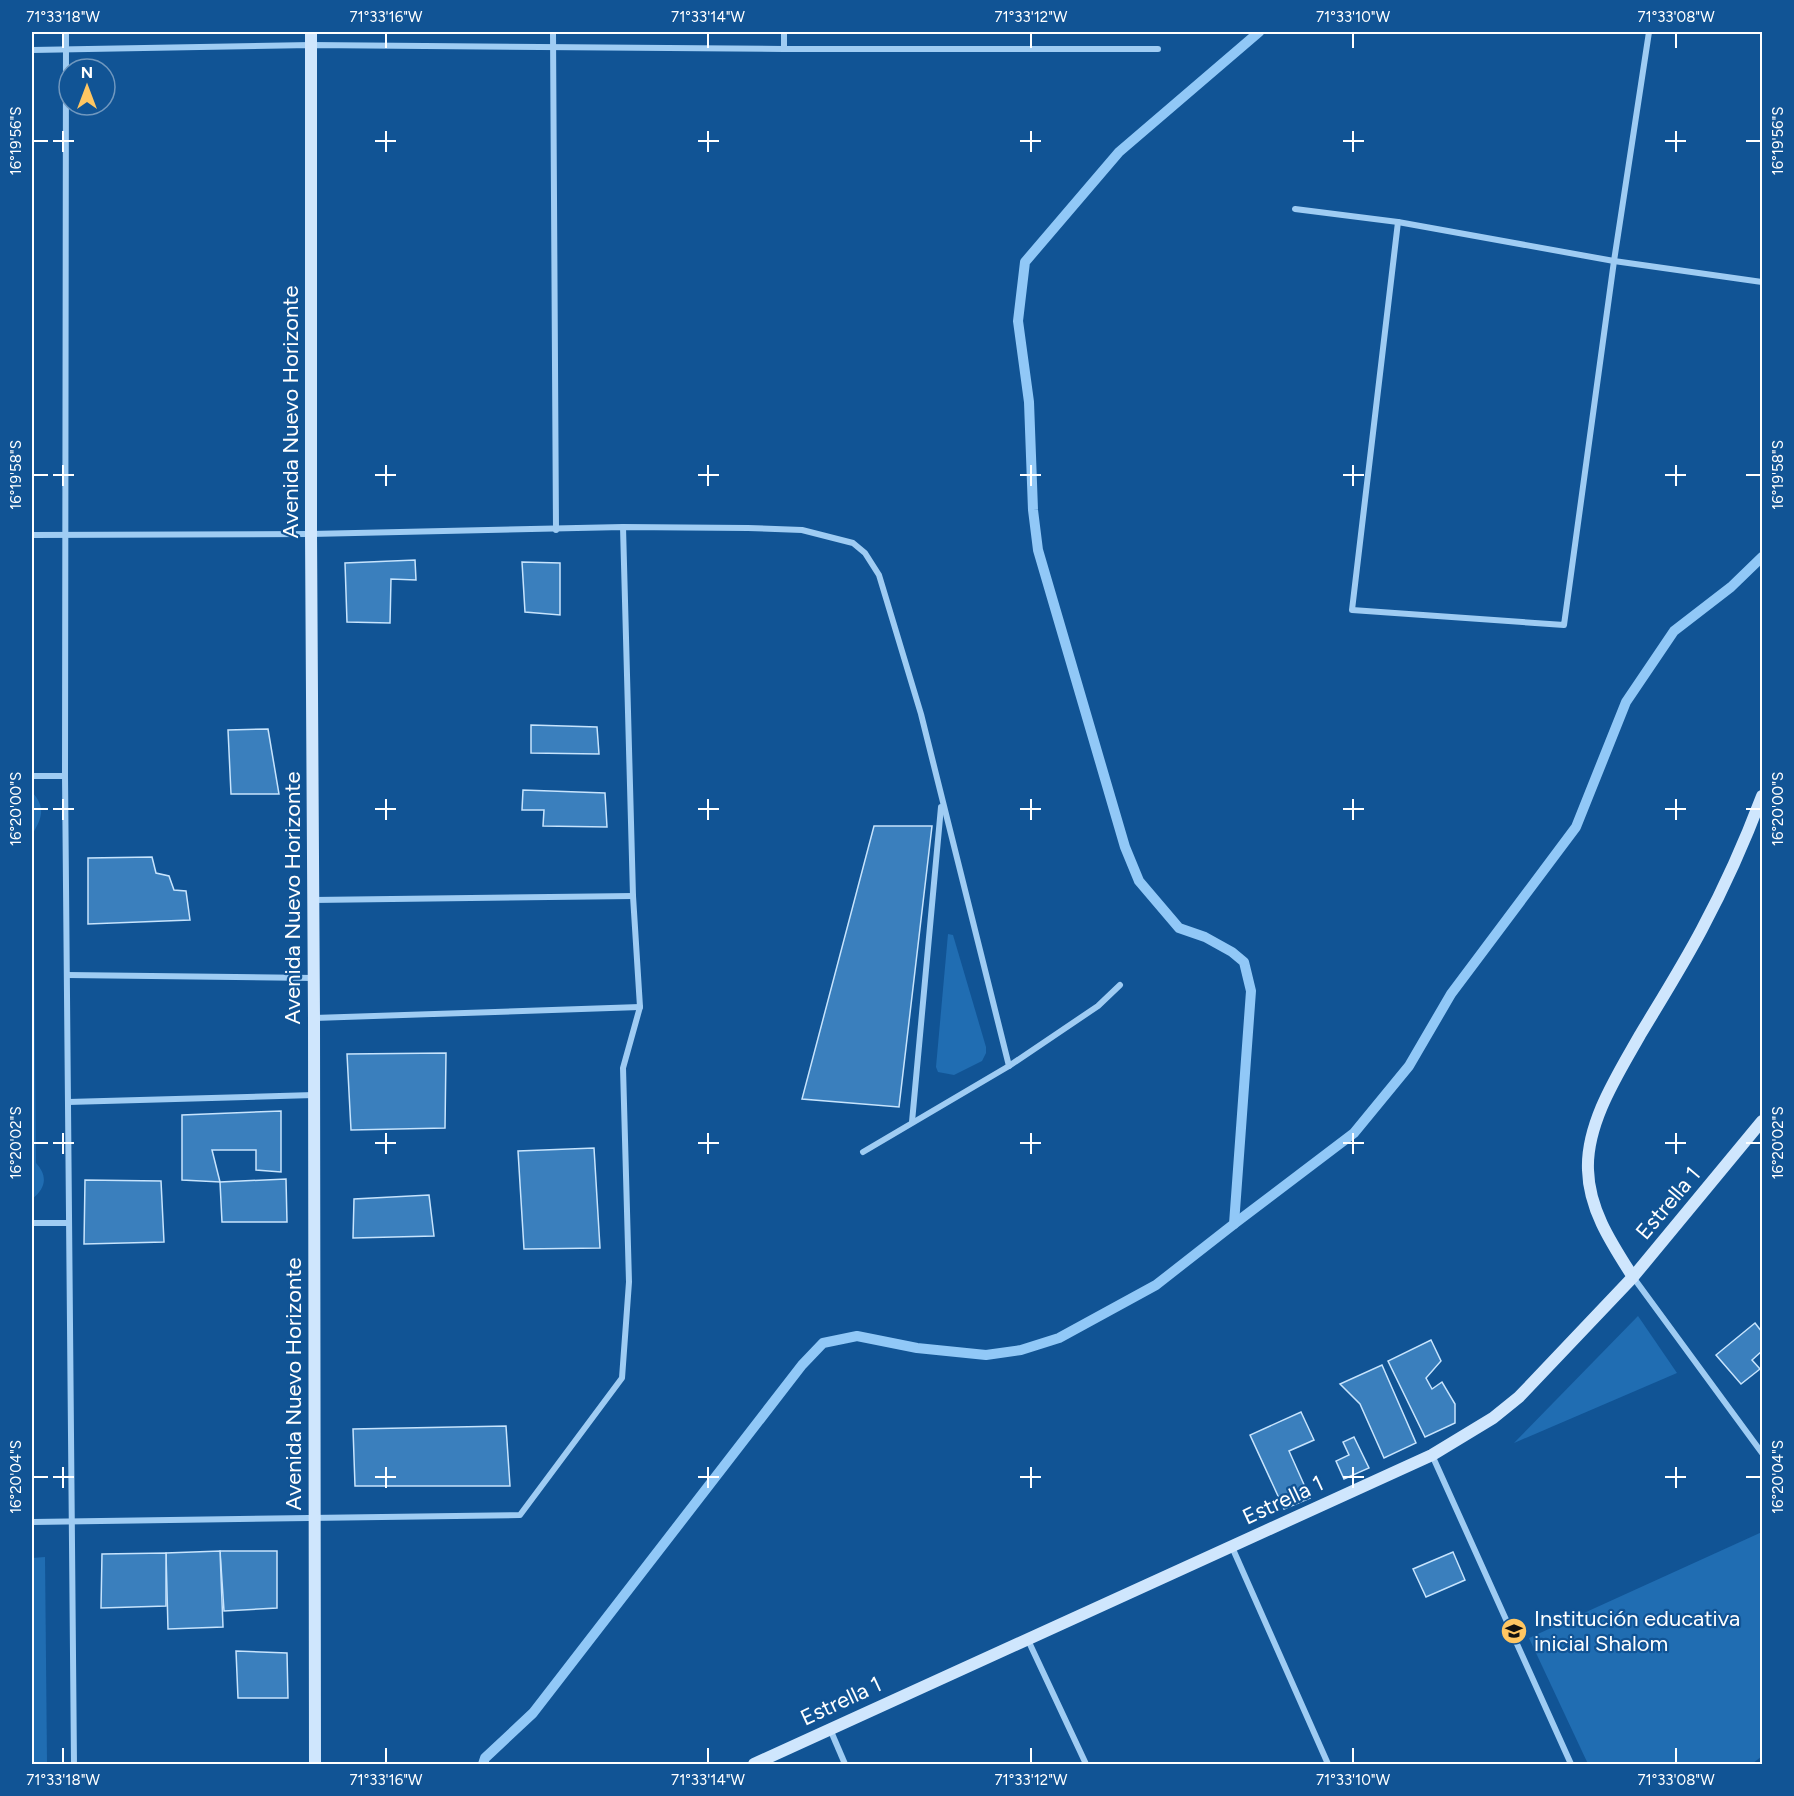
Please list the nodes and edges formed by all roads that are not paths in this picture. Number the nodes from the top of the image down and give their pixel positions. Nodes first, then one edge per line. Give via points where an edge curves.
1 (66, 32) edge
2 (311, 32) edge
3 (553, 32) edge
4 (784, 32) edge
5 (1649, 32) edge
6 (311, 45) junction
7 (553, 47) junction
8 (784, 49) junction
9 (1158, 49) dead end
10 (32, 50) edge
11 (66, 50) junction
12 (1295, 209) dead end
13 (1398, 222) junction
14 (1614, 261) junction
15 (1762, 282) edge
16 (623, 527) junction
17 (556, 530) junction
18 (311, 534) junction
19 (32, 535) edge
20 (65, 535) junction
21 (32, 776) edge
22 (64, 776) junction
23 (1762, 796) edge
24 (942, 800) junction
25 (633, 896) junction
26 (313, 900) junction
27 (67, 975) junction
28 (314, 978) junction
29 (1120, 985) dead end
30 (640, 1007) junction
31 (314, 1018) junction
32 (1009, 1066) junction
33 (314, 1095) junction
34 (68, 1102) junction
35 (1762, 1121) edge
36 (912, 1122) junction
37 (862, 1152) dead end
38 (32, 1222) edge
39 (69, 1223) junction
40 (1633, 1277) junction
41 (1762, 1453) edge
42 (1432, 1455) junction
43 (314, 1516) junction
44 (73, 1521) junction
45 (32, 1522) edge
46 (1232, 1547) junction
47 (1028, 1640) junction
48 (830, 1729) junction
49 (74, 1764) edge
50 (315, 1764) edge
51 (754, 1764) edge
52 (845, 1764) edge
53 (1086, 1764) edge
54 (1328, 1764) edge
55 (1571, 1764) edge

1 - 11 street
2 - 6 street, Avenida Nuevo Horizonte
3 - 7 street
4 - 8 street
5 - 14 street
6 - 7 street
6 - 11 street
6 - 18 street, Avenida Nuevo Horizonte
7 - 8 street
7 - 17 street
8 - 9 street
10 - 11 street
11 - 20 street
12 - 13 street
13 - 14 street
13 - 14 street via 1352,610 1564,625
14 - 15 street
16 - 17 street
16 - 24 street via 802,530 853,543 865,553 879,575
16 - 25 street
17 - 18 street
18 - 20 street
18 - 26 street, Avenida Nuevo Horizonte
19 - 20 street
20 - 22 street
21 - 22 street
22 - 27 street
23 - 40 street via 1702,928 1606,1096 1590,1144 1590,1195 1610,1241
24 - 32 street
24 - 36 street
25 - 26 street
25 - 30 street
26 - 28 street, Avenida Nuevo Horizonte
27 - 28 street
27 - 34 street
28 - 31 street, Avenida Nuevo Horizonte
29 - 32 street via 1098,1006
30 - 31 street
30 - 43 street via 623,1068 629,1282 622,1378 520,1515
31 - 33 street, Avenida Nuevo Horizonte
32 - 36 street
33 - 34 street
33 - 43 street, Avenida Nuevo Horizonte
34 - 39 street
35 - 40 street, Estrella 1
36 - 37 street
38 - 39 street
39 - 44 street
40 - 41 street
40 - 42 street, Estrella 1 via 1519,1397 1493,1418
42 - 46 street, Estrella 1
42 - 55 street
43 - 44 street
43 - 50 street, Avenida Nuevo Horizonte
44 - 45 street
44 - 49 street
46 - 47 street, Estrella 1
46 - 54 street
47 - 48 street, Estrella 1
47 - 53 street
48 - 51 street, Estrella 1
48 - 52 street

